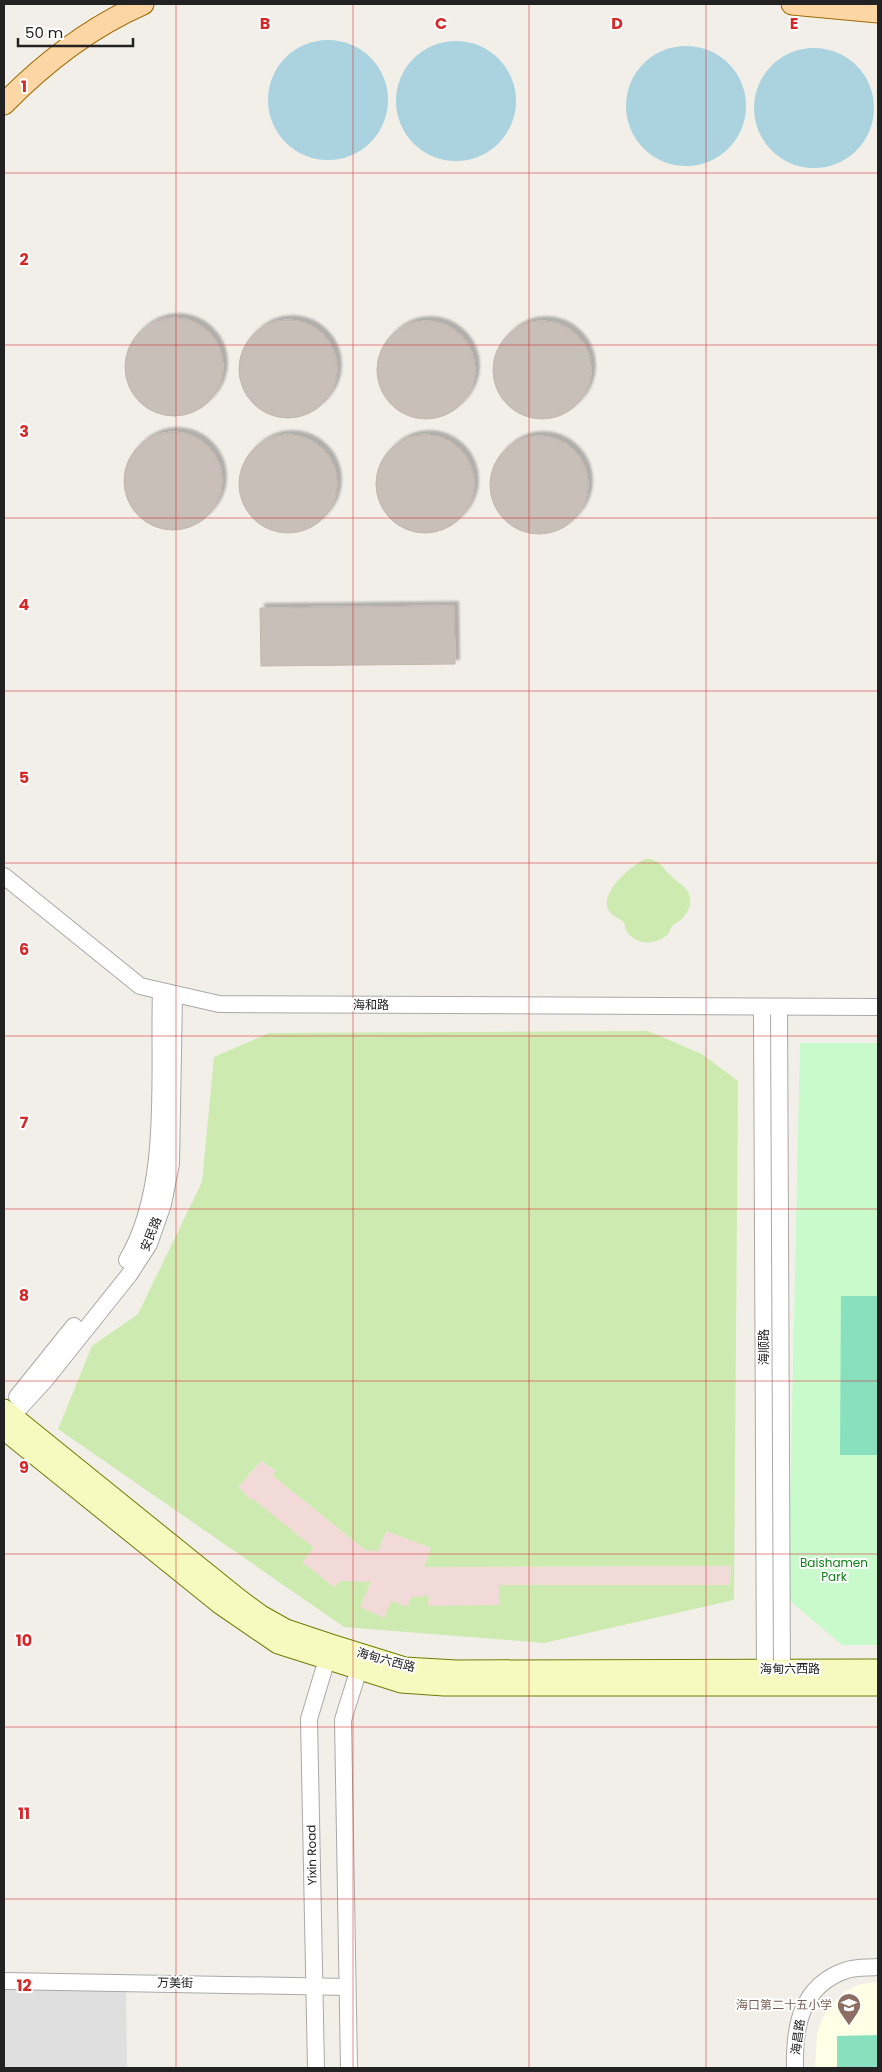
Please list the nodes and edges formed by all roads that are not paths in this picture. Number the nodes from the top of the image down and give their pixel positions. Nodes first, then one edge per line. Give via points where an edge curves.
1 (127, 4) edge
2 (143, 4) edge
3 (792, 4) edge
4 (878, 12) edge
5 (4, 93) edge
6 (4, 104) edge
7 (4, 876) edge
8 (4, 886) edge
9 (168, 996) junction
10 (878, 1007) edge
11 (762, 1012) junction
12 (779, 1012) junction
13 (878, 1014) edge
14 (6, 1417) edge
15 (329, 1652) junction
16 (362, 1662) junction
17 (878, 1669) edge
18 (773, 1678) junction
19 (878, 1686) edge
20 (878, 1967) edge
21 (878, 1974) edge
22 (4, 1975) edge
23 (4, 1981) edge
24 (315, 1983) junction
25 (347, 1984) junction
26 (316, 2068) edge
27 (349, 2068) edge
28 (795, 2068) edge
29 (804, 2068) edge

1 - 5 main road via 64,42
2 - 6 main road via 69,48
3 - 4 main road
7 - 9 street, 海和路 via 140,986
8 - 9 street, 海和路 via 135,992
9 - 11 street, 海和路 via 218,1014
9 - 14 street, 安民路 via 173,1116 171,1164 163,1204 148,1244 129,1275 46,1379
10 - 12 street
11 - 12 street, 海和路
11 - 18 street, 海顺路
12 - 13 street
12 - 18 street, 海顺路
14 - 15 main road, 海甸六西路 via 238,1618 278,1644
15 - 16 main road, 海甸六西路
15 - 24 street, Yixin Road via 309,1719
16 - 18 main road, 海甸六西路 via 401,1683 433,1686
16 - 25 street via 343,1720
17 - 18 main road, 海甸六西路
18 - 19 main road, 海甸六西路
20 - 28 street, 海昌路 via 849,1969 828,1978 813,1992 804,2006 798,2026
21 - 29 street, 海昌路 via 850,1976 833,1984 821,1997 812,2009 806,2027
22 - 24 street, 万美街 via 109,1975
23 - 24 street, 万美街
24 - 25 street, 万美街
24 - 26 street, Yixin Road
25 - 27 street

